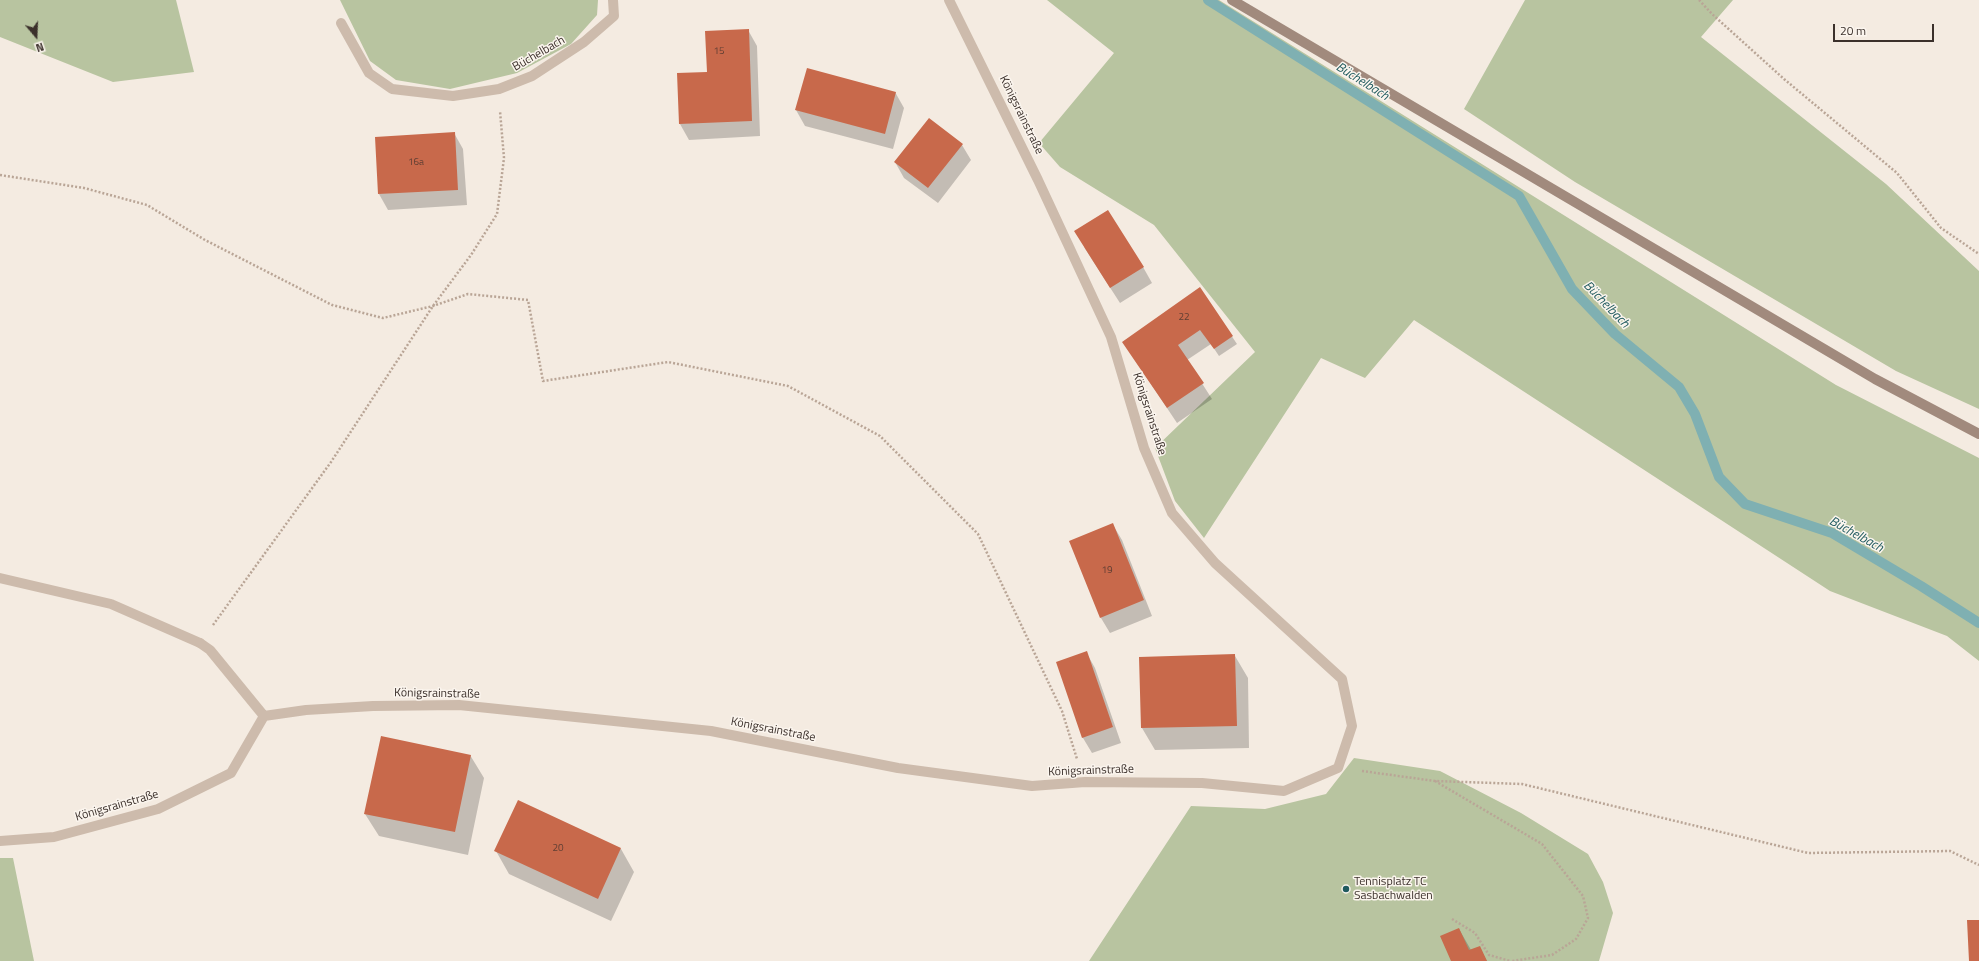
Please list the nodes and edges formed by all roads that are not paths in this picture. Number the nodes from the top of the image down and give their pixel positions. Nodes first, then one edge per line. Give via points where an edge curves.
1 (613, 0) edge
2 (949, 0) edge
3 (1232, 0) edge
4 (341, 23) dead end
5 (1979, 434) edge
6 (0, 578) edge
7 (264, 716) junction
8 (0, 841) edge

1 - 4 street, Büchelbach via 614,16 584,42 532,76 499,89 453,96 392,89 369,73
2 - 7 street, Königsrainstraße via 1038,180 1111,337 1144,448 1172,513 1215,563 1342,679 1352,726 1338,768 1284,791 1202,783 1085,782 1032,786 898,768 711,731 459,705 306,710
3 - 5 street via 1876,380
6 - 7 street via 111,604 200,643 210,650
7 - 8 street, Königsrainstraße via 231,773 158,809 54,837

